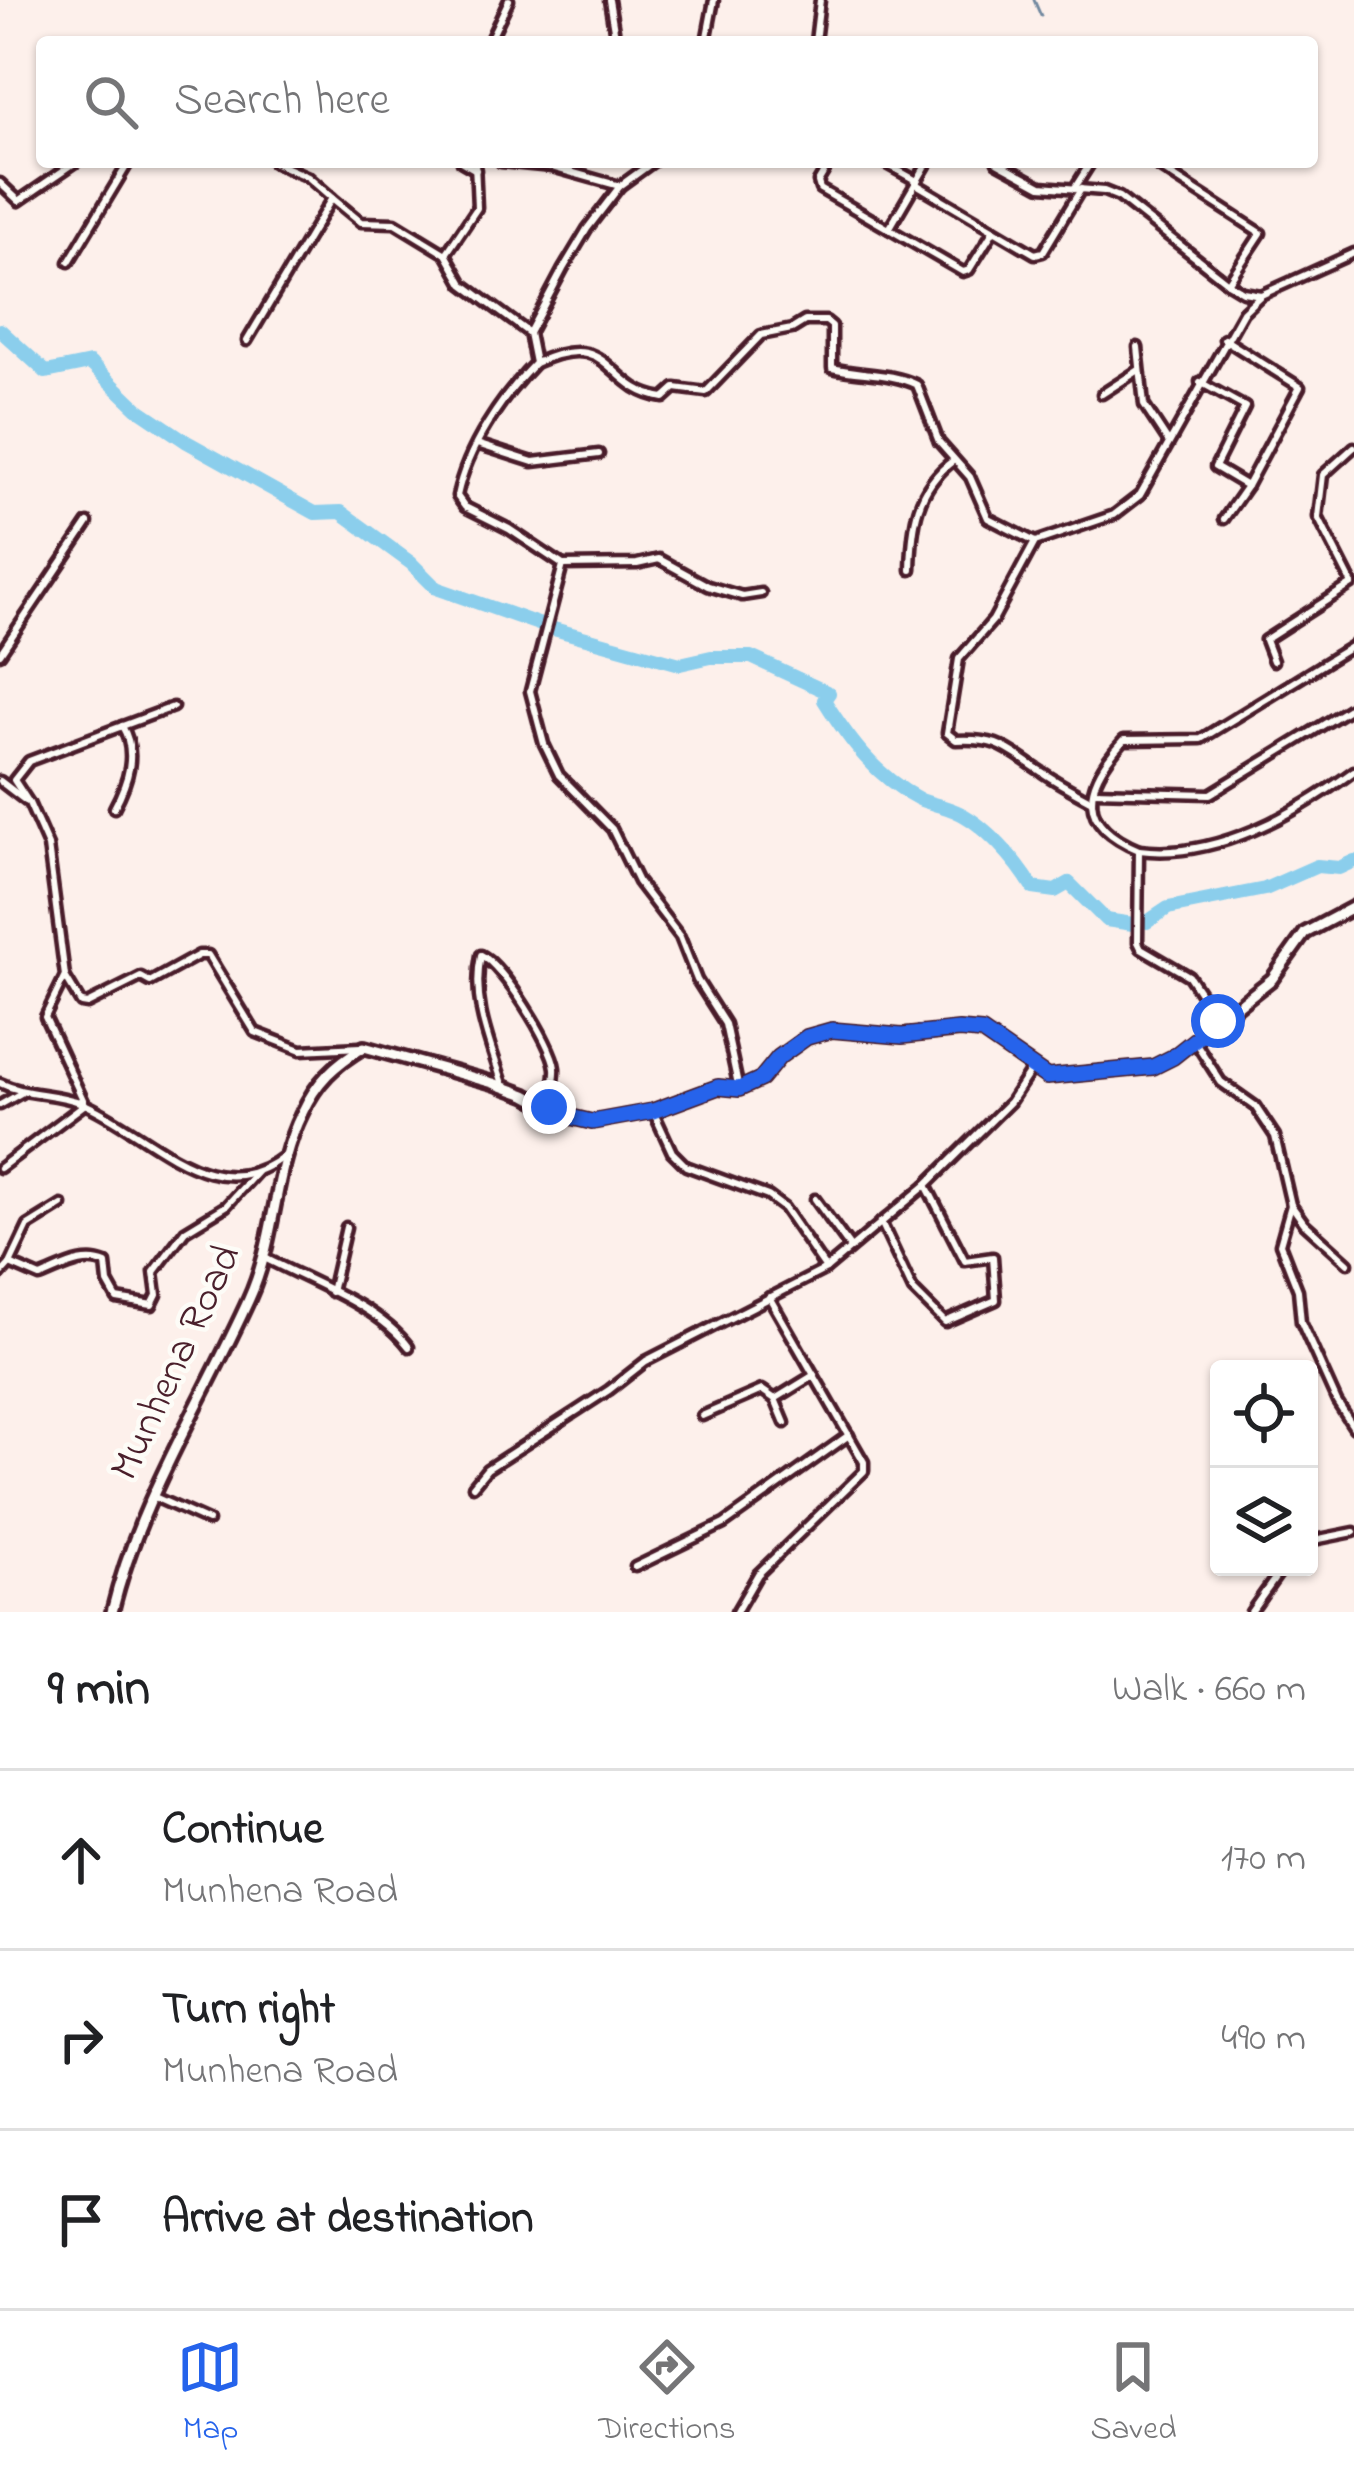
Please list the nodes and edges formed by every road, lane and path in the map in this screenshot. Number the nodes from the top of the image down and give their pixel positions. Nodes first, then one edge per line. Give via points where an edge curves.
1 (509, 0) edge
2 (609, 0) edge
3 (714, 0) edge
4 (820, 0) edge
5 (492, 36) edge
6 (615, 36) edge
7 (707, 36) edge
8 (816, 36) edge
9 (67, 168) edge
10 (125, 168) edge
11 (287, 168) edge
12 (475, 168) edge
13 (556, 168) edge
14 (645, 168) edge
15 (826, 168) edge
16 (893, 168) edge
17 (925, 168) edge
18 (1008, 168) edge
19 (1016, 168) edge
20 (1088, 168) edge
21 (1160, 168) edge
22 (1014, 171) junction
23 (0, 183) edge
24 (917, 183) junction
25 (620, 186) junction
26 (1077, 189) junction
27 (332, 198) junction
28 (889, 230) junction
29 (994, 230) junction
30 (1354, 253) edge
31 (446, 254) junction
32 (69, 262) dead end
33 (1228, 283) junction
34 (1262, 295) junction
35 (529, 334) junction
36 (1224, 339) junction
37 (248, 341) dead end
38 (1138, 347) dead end
39 (535, 364) junction
40 (1139, 370) junction
41 (1200, 382) junction
42 (1102, 394) dead end
43 (1167, 440) junction
44 (477, 444) junction
45 (1354, 447) edge
46 (599, 454) dead end
47 (954, 460) junction
48 (1247, 486) junction
49 (1224, 519) dead end
50 (88, 523) dead end
51 (1035, 542) junction
52 (563, 566) junction
53 (911, 570) dead end
54 (761, 593) dead end
55 (1354, 645) edge
56 (0, 654) edge
57 (1273, 662) dead end
58 (173, 706) dead end
59 (1354, 706) edge
60 (122, 726) junction
61 (1354, 770) edge
62 (0, 781) edge
63 (1094, 791) junction
64 (1091, 801) junction
65 (29, 803) junction
66 (114, 808) dead end
67 (1139, 850) junction
68 (1354, 907) edge
69 (65, 976) junction
70 (1218, 1021) junction
71 (1194, 1040) junction
72 (364, 1047) junction
73 (1033, 1067) junction
74 (0, 1084) edge
75 (504, 1087) junction
76 (739, 1089) junction
77 (21, 1093) junction
78 (85, 1104) junction
79 (0, 1105) edge
80 (549, 1107) junction
81 (653, 1111) junction
82 (288, 1152) junction
83 (0, 1168) edge
84 (257, 1172) junction
85 (926, 1185) junction
86 (814, 1199) dead end
87 (62, 1205) dead end
88 (1291, 1205) junction
89 (881, 1221) junction
90 (346, 1227) dead end
91 (850, 1247) junction
92 (263, 1257) junction
93 (1348, 1263) dead end
94 (10, 1264) junction
95 (826, 1268) junction
96 (0, 1275) edge
97 (331, 1292) junction
98 (769, 1298) junction
99 (409, 1347) dead end
100 (814, 1375) junction
101 (775, 1399) junction
102 (702, 1416) dead end
103 (785, 1424) dead end
104 (1354, 1426) edge
105 (849, 1435) junction
106 (473, 1486) dead end
107 (152, 1496) junction
108 (208, 1521) dead end
109 (1354, 1532) edge
110 (1318, 1539) edge
111 (635, 1567) dead end
112 (1277, 1576) edge
113 (112, 1612) edge
114 (736, 1612) edge
115 (1251, 1612) edge

1 - 5 street
2 - 6 street
3 - 7 street
4 - 8 street
9 - 23 street via 19,201
10 - 32 street
11 - 27 street
12 - 31 street via 477,208
13 - 25 street
14 - 25 street
15 - 28 street via 820,188
16 - 24 street
17 - 24 street
18 - 22 street
19 - 22 street
20 - 26 street
21 - 33 street via 1262,233
22 - 26 street via 1041,186
24 - 28 street
24 - 29 street
25 - 35 street
26 - 29 street via 1043,252
26 - 33 street via 1119,197
27 - 31 street via 361,222 395,224
27 - 37 street
28 - 29 street via 963,272
30 - 34 street
31 - 35 street via 464,284
33 - 34 street
34 - 36 street
35 - 39 street
36 - 41 street
36 - 48 street via 1300,387
38 - 40 street
39 - 44 street
39 - 47 street via 563,351 588,352 639,394 706,392 761,335 826,321 832,368 917,385
40 - 42 street
40 - 43 street via 1144,405
41 - 43 street
41 - 48 street via 1245,407 1215,467
43 - 51 street via 1140,495 1114,515
44 - 46 street via 533,462
44 - 52 street via 457,496
45 - 57 street via 1323,475 1318,517 1352,584 1265,640
47 - 51 street via 988,518
47 - 53 street via 916,508
48 - 49 street
50 - 56 street
51 - 64 street via 993,620 959,659 946,733 1010,747
52 - 54 street via 659,559 708,586
52 - 76 street via 530,691 544,744 559,775 612,829 638,883 680,937 725,1024
55 - 63 street via 1201,739 1124,740 1102,763
58 - 60 street
59 - 63 street via 1210,794
60 - 65 street via 29,760 14,780
60 - 66 street via 130,765
61 - 67 street via 1257,831
62 - 65 street
63 - 64 street
64 - 67 street via 1096,824
65 - 69 street via 48,846
67 - 70 street via 1138,942 1189,976
68 - 70 street via 1305,933 1272,979
69 - 72 street via 87,1004 208,955 255,1031 301,1050
69 - 78 street via 45,1017
70 - 71 street
71 - 73 street via 1153,1067 1047,1077
71 - 88 street via 1221,1082 1255,1106 1275,1136
72 - 75 street
72 - 82 street, Munhena Road via 318,1083
73 - 76 street via 982,1032 832,1030 807,1037
73 - 85 street via 1010,1102
74 - 77 street
75 - 80 street
75 - 80 street via 480,1012 481,955 502,971 555,1067
76 - 81 street via 718,1087
77 - 78 street
77 - 79 street
78 - 83 street
78 - 84 street via 224,1178
80 - 81 street via 592,1122
81 - 95 street via 686,1166 769,1196
82 - 84 street
82 - 92 street, Munhena Road
84 - 94 street via 226,1206 185,1231 154,1271 152,1305 117,1299 99,1259 40,1276
85 - 89 street
85 - 89 street via 965,1261 993,1257 996,1300 945,1322 914,1290
86 - 91 street
87 - 94 street via 28,1226
88 - 93 street
88 - 104 street via 1280,1244 1298,1289 1300,1322
89 - 91 street
90 - 97 street
91 - 95 street
92 - 97 street
92 - 107 street, Munhena Road
94 - 96 street
95 - 98 street
97 - 99 street via 394,1328
98 - 100 street
98 - 106 street via 646,1360 487,1468
100 - 101 street
100 - 105 street
101 - 102 street via 763,1390
101 - 103 street
105 - 111 street via 724,1524
105 - 114 street via 864,1471 758,1574
107 - 108 street
107 - 113 street, Munhena Road
109 - 110 street
112 - 115 street

